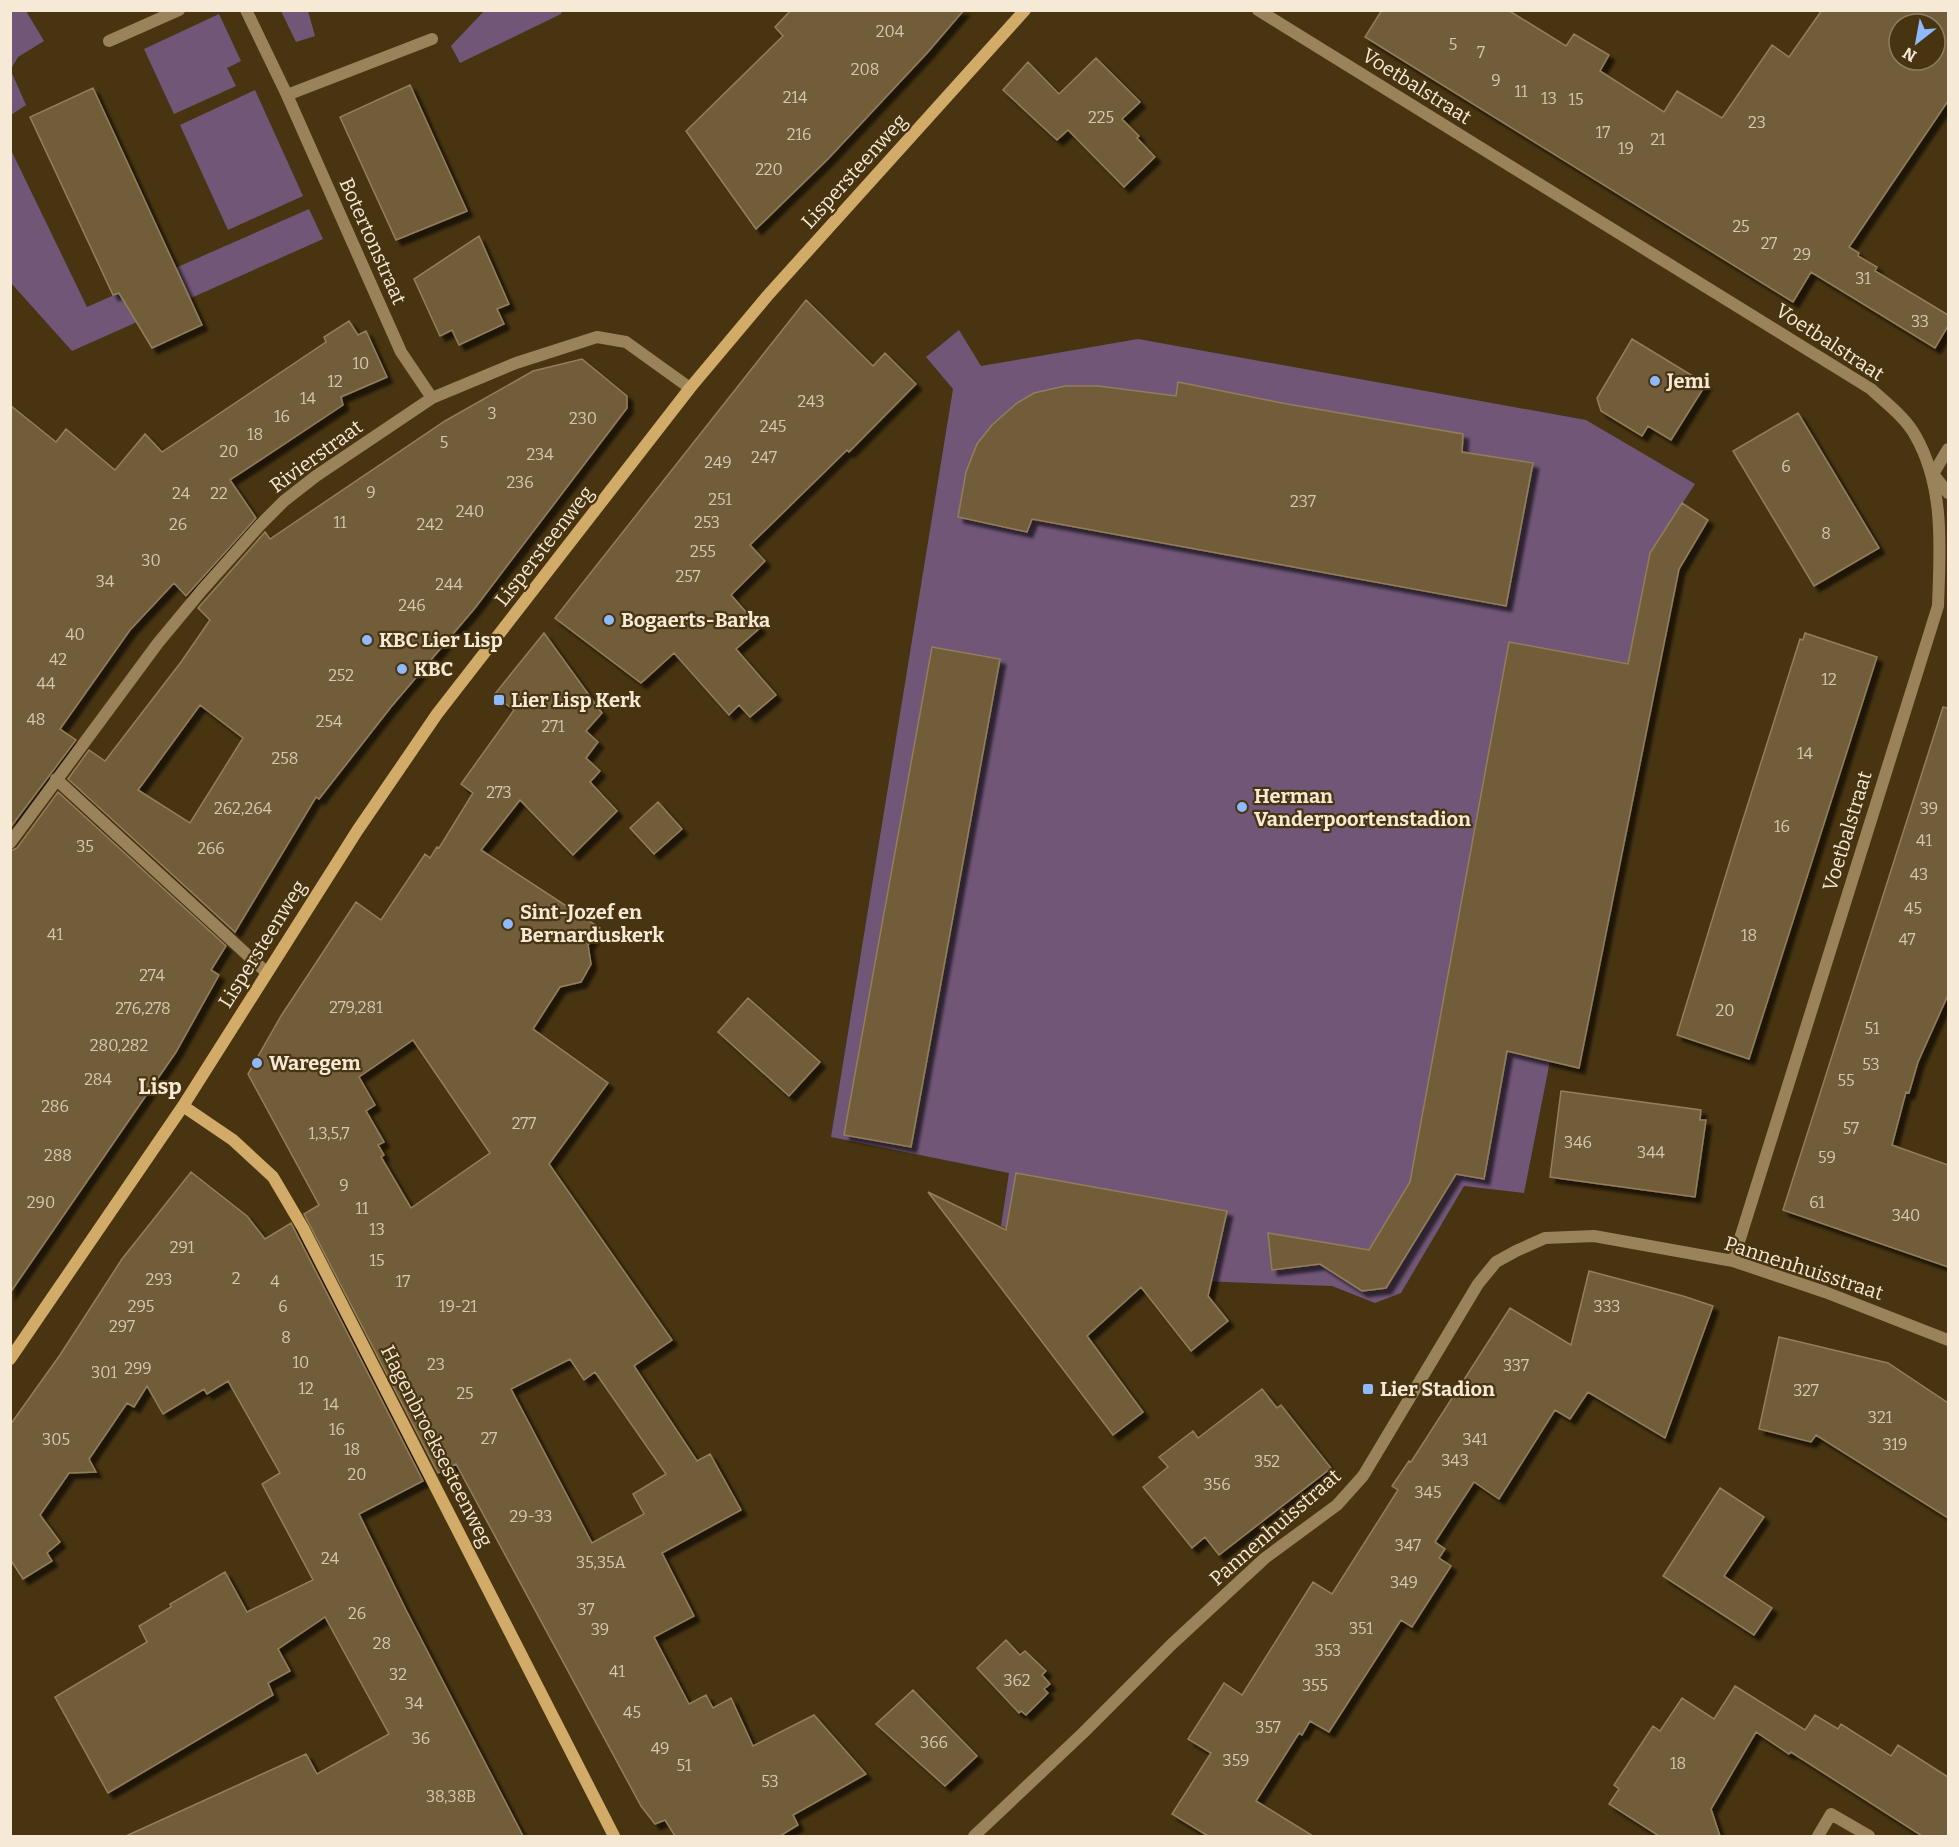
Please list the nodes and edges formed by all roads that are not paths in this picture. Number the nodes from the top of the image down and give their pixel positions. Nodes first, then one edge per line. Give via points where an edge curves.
1 (179, 10) edge
2 (246, 10) edge
3 (1025, 10) edge
4 (1258, 10) edge
5 (432, 39) dead end
6 (109, 41) dead end
7 (287, 95) junction
8 (690, 388) junction
9 (432, 398) junction
10 (1948, 449) edge
11 (1933, 474) junction
12 (1948, 493) edge
13 (1943, 604) edge
14 (56, 779) junction
15 (10, 843) edge
16 (266, 972) junction
17 (183, 1106) junction
18 (1733, 1261) junction
19 (1948, 1340) edge
20 (10, 1359) edge
21 (614, 1836) edge
22 (974, 1836) edge
23 (1818, 1836) edge
24 (1869, 1836) edge

1 - 6 street
2 - 7 street, Botertonstraat
3 - 8 street, Lispersteenweg via 769,294
4 - 11 street, Voetbalstraat via 1871,389 1915,434
5 - 7 street
7 - 9 street, Botertonstraat via 401,352
8 - 9 street, Rivierstraat via 626,342 597,337 516,363
8 - 16 street, Lispersteenweg via 437,714
9 - 14 street, Rivierstraat via 316,476 260,525 158,643
10 - 11 street
11 - 12 street
11 - 13 street, Voetbalstraat
13 - 18 street, Voetbalstraat
14 - 15 street, Rivierstraat
14 - 16 street
16 - 17 street, Lispersteenweg
17 - 20 street, Lispersteenweg
17 - 21 street, Hagenbroeksesteenweg via 233,1140 273,1178 297,1218
18 - 19 street, Pannenhuisstraat
18 - 22 street, Pannenhuisstraat via 1594,1236 1545,1238 1496,1262 1450,1329 1363,1476 1337,1505 1257,1566
23 - 24 street via 1831,1814

